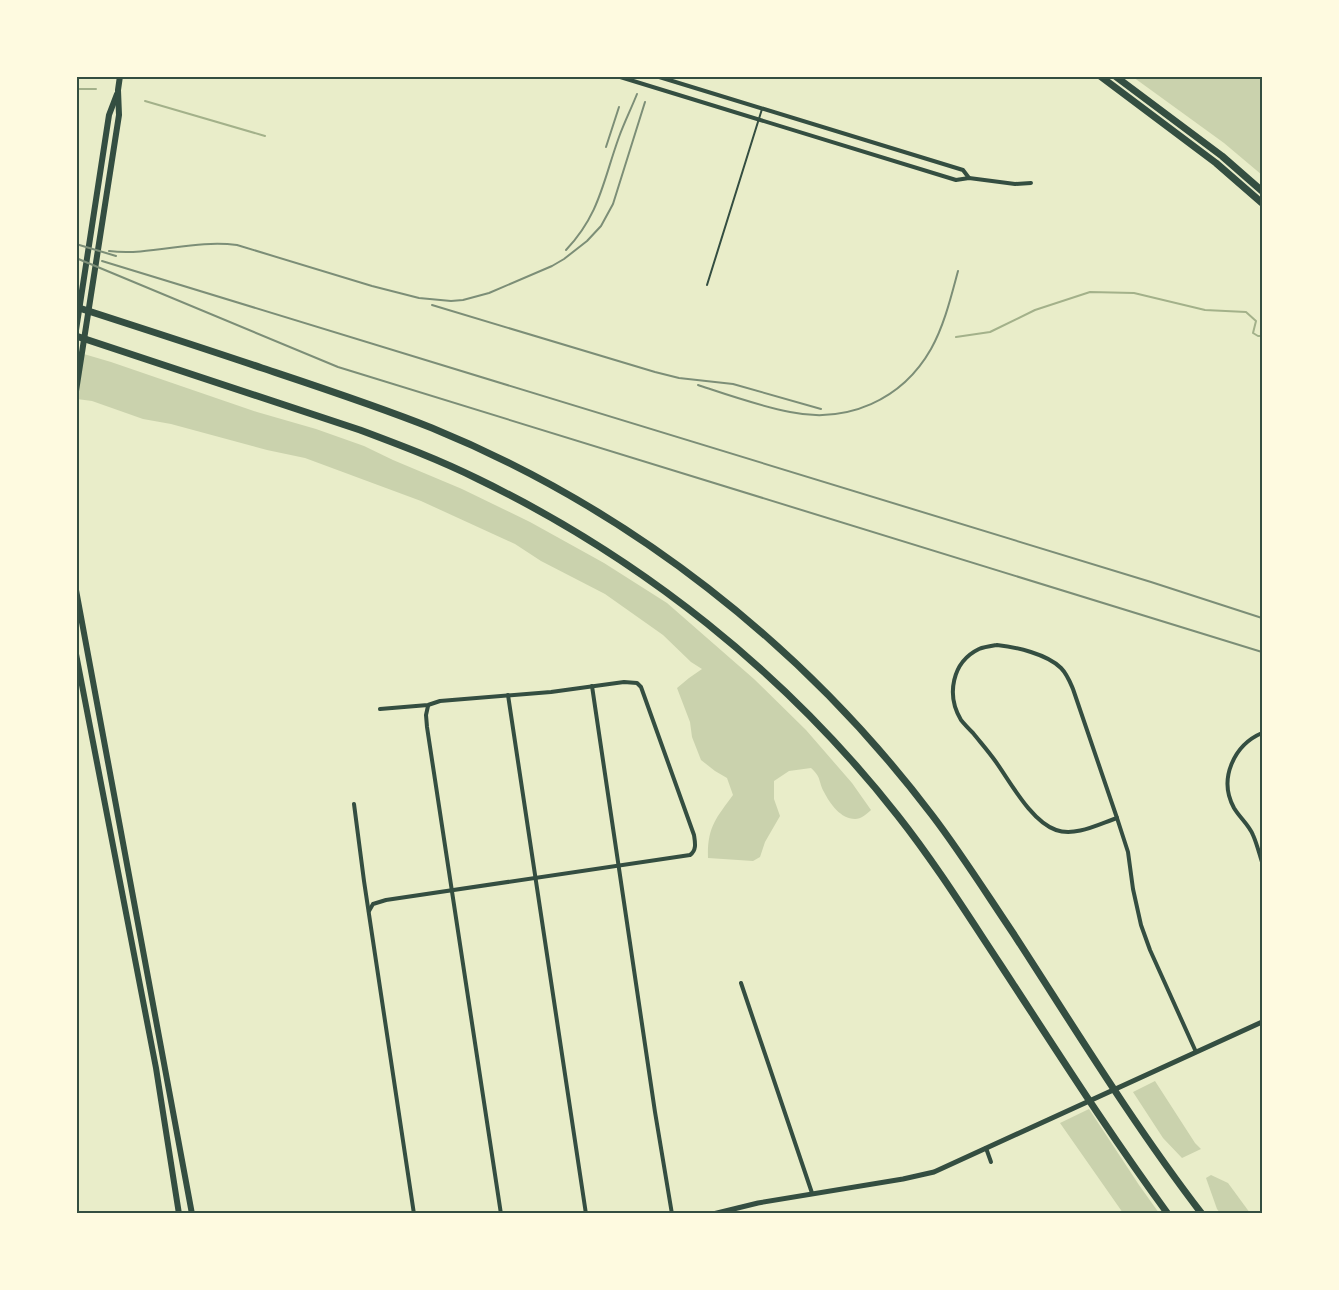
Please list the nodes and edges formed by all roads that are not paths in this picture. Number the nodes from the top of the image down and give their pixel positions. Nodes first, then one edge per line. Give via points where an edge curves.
1 (120, 76) edge
2 (617, 76) edge
3 (656, 76) edge
4 (1101, 76) edge
5 (1115, 76) edge
6 (118, 90) junction
7 (762, 109) junction
8 (758, 120) junction
9 (969, 178) junction
10 (1031, 183) dead end
11 (1263, 191) edge
12 (1263, 202) edge
13 (707, 285) dead end
14 (76, 307) edge
15 (76, 330) edge
16 (76, 336) edge
17 (76, 391) edge
18 (76, 590) edge
19 (76, 654) edge
20 (592, 686) junction
21 (508, 695) junction
22 (428, 705) junction
23 (380, 709) dead end
24 (1263, 733) edge
25 (354, 804) dead end
26 (1117, 818) junction
27 (1263, 862) edge
28 (618, 866) junction
29 (536, 878) junction
30 (452, 891) junction
31 (369, 911) junction
32 (741, 982) dead end
33 (1263, 1022) edge
34 (1196, 1052) junction
35 (986, 1148) junction
36 (991, 1162) dead end
37 (812, 1193) junction
38 (179, 1214) edge
39 (192, 1214) edge
40 (414, 1214) edge
41 (501, 1214) edge
42 (586, 1214) edge
43 (672, 1214) edge
44 (713, 1214) edge
45 (1167, 1214) edge
46 (1202, 1214) edge

1 - 6 main road
2 - 8 street
3 - 7 street
4 - 12 highway
5 - 11 highway
6 - 15 main road via 109,115
6 - 17 main road via 119,115
7 - 8 lane
7 - 9 street via 963,170
8 - 9 street via 956,180
8 - 13 lane
9 - 10 street
14 - 46 highway via 360,401 464,442 606,518 726,602 834,701 931,813 1143,1134
16 - 45 highway via 360,430 476,478 600,546 712,626 812,718 898,816 951,889
18 - 39 main road
19 - 38 main road via 156,1068
20 - 21 street
20 - 28 street
20 - 28 street via 639,684 694,835 694,851 690,855
21 - 22 street
21 - 29 street
22 - 23 street
22 - 30 street via 427,728
24 - 27 street via 1239,751 1230,767 1228,782 1233,805 1250,829
25 - 31 street
26 - 26 street via 1073,689 1061,668 1045,657 1007,646 984,647 969,656 955,675 955,708 1034,815 1045,825 1067,832
26 - 34 street via 1128,852 1140,925
28 - 29 street
28 - 43 street
29 - 30 street
29 - 42 street
30 - 31 street via 386,900 373,904
30 - 41 street
31 - 40 street
32 - 37 street
33 - 34 main road
34 - 35 main road
35 - 36 street
35 - 37 main road via 934,1172
37 - 44 main road

